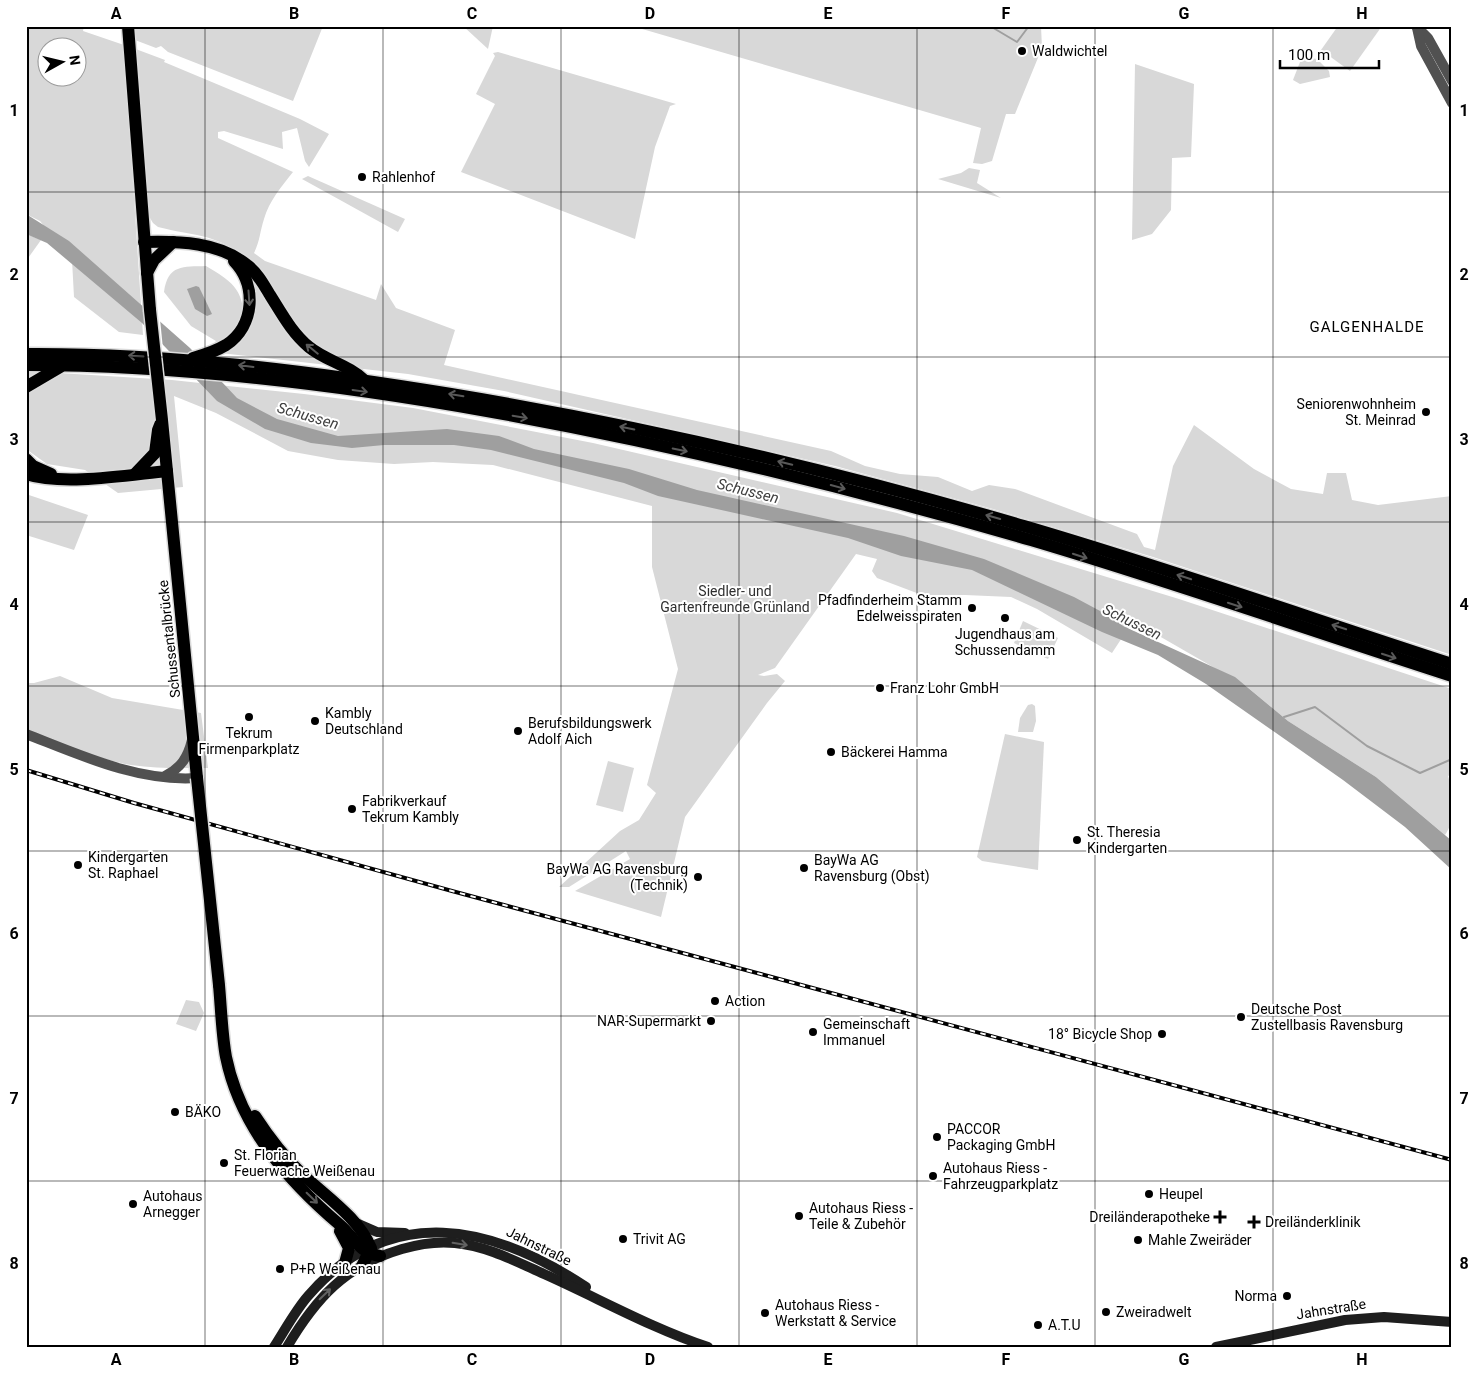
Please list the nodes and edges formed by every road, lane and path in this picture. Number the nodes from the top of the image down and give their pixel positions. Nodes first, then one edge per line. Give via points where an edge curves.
1 (128, 26) edge
2 (1418, 27) edge
3 (1452, 81) edge
4 (1452, 103) edge
5 (144, 242) junction
6 (173, 242) junction
7 (229, 255) junction
8 (147, 273) junction
9 (26, 354) edge
10 (62, 359) junction
11 (82, 359) junction
12 (186, 360) junction
13 (26, 364) edge
14 (364, 380) junction
15 (26, 387) edge
16 (162, 420) junction
17 (26, 459) edge
18 (167, 471) junction
19 (26, 474) edge
20 (135, 474) junction
21 (63, 478) junction
22 (1452, 664) edge
23 (1452, 676) edge
24 (26, 734) edge
25 (193, 737) junction
26 (164, 777) junction
27 (197, 778) junction
28 (225, 1036) junction
29 (334, 1220) junction
30 (354, 1222) junction
31 (411, 1233) junction
32 (369, 1255) junction
33 (530, 1255) junction
34 (346, 1262) junction
35 (526, 1265) junction
36 (609, 1303) junction
37 (1452, 1322) edge
38 (274, 1347) edge
39 (286, 1347) edge
40 (708, 1347) edge
41 (1216, 1347) edge

1 - 5 main road, Schussentalbrücke
2 - 3 street via 1428,38
2 - 4 street via 1421,46
5 - 6 main road
5 - 8 main road, Schussentalbrücke
6 - 7 main road via 204,246
6 - 8 main road via 154,260
7 -> 12 main road via 246,280 250,312 237,335 226,345
14 -> 7 main road via 355,371 309,347 284,318 258,276 247,264
8 - 16 main road, Schussentalbrücke, bridge
9 - 10 main road
10 - 11 main road
10 - 13 main road
10 - 15 main road
12 -> 11 main road
11 -> 23 main road via 354,390 505,414 823,483 1034,541
14 -> 12 main road
22 -> 14 main road via 1040,531 902,492 573,416
16 - 18 main road, Schussentalbrücke
16 - 20 main road via 155,453
17 - 21 main road via 45,472
18 - 20 main road
18 - 25 main road, Schussentalbrücke
19 - 21 main road
20 - 21 main road
24 - 26 street via 116,767
25 - 26 street via 184,762
25 - 27 main road, Schussentalbrücke
26 - 27 street
27 - 28 main road, Schussentalbrücke, bridge
28 -> 29 main road via 226,1056 234,1084 255,1132 290,1178
28 - 30 main road via 243,1092 263,1128 299,1171
29 - 32 main road
29 - 34 main road via 349,1248
30 - 31 main road via 376,1232
30 - 32 main road via 366,1238
31 - 32 main road, Jahnstraße
31 - 33 main road, Jahnstraße via 440,1231 467,1234
32 - 34 main road, Jahnstraße
32 -> 35 main road, Jahnstraße via 453,1242 487,1250
39 -> 32 main road, Jahnstraße via 317,1302
33 - 35 main road
33 - 36 main road, Jahnstraße
34 - 38 main road, Jahnstraße via 308,1296
35 - 36 main road, Jahnstraße
36 - 40 main road, Jahnstraße
37 - 41 main road, Jahnstraße via 1384,1317 1346,1320

